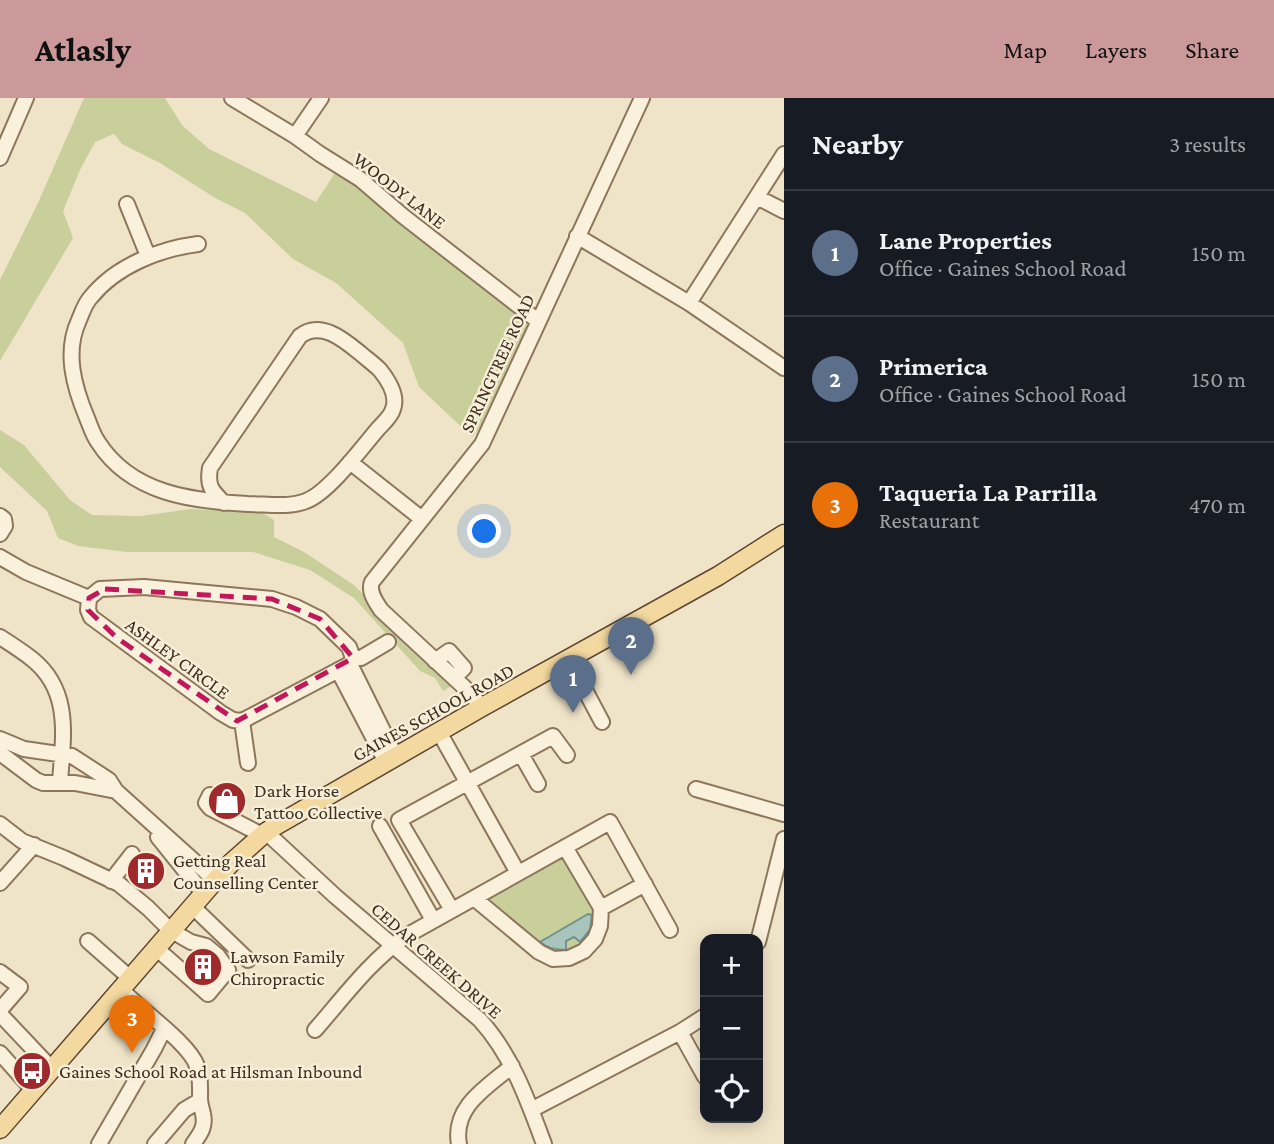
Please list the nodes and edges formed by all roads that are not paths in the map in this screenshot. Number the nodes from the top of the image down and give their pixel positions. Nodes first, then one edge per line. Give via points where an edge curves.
1 (26, 98) edge
2 (232, 98) edge
3 (321, 98) edge
4 (642, 98) edge
5 (295, 136) junction
6 (784, 154) edge
7 (0, 158) edge
8 (757, 197) junction
9 (127, 204) dead end
10 (784, 211) edge
11 (577, 236) junction
12 (198, 244) dead end
13 (148, 256) junction
14 (689, 303) junction
15 (538, 321) junction
16 (784, 368) edge
17 (350, 462) junction
18 (224, 503) junction
19 (0, 516) edge
20 (422, 519) junction
21 (0, 534) edge
22 (782, 539) edge
23 (0, 557) edge
24 (89, 598) junction
25 (0, 637) edge
26 (388, 642) dead end
27 (565, 662) junction
28 (347, 664) junction
29 (482, 707) junction
30 (242, 721) junction
31 (602, 722) dead end
32 (439, 732) junction
33 (0, 739) edge
34 (0, 753) edge
35 (521, 754) junction
36 (62, 755) junction
37 (567, 755) dead end
38 (391, 760) junction
39 (248, 763) dead end
40 (60, 782) junction
41 (468, 784) junction
42 (538, 784) dead end
43 (696, 789) dead end
44 (116, 791) junction
45 (210, 795) dead end
46 (784, 814) edge
47 (0, 824) edge
48 (380, 826) dead end
49 (264, 834) junction
50 (784, 839) edge
51 (34, 845) junction
52 (565, 847) junction
53 (132, 854) dead end
54 (0, 859) edge
55 (13, 869) junction
56 (518, 873) junction
57 (111, 881) junction
58 (0, 883) edge
59 (645, 884) junction
60 (203, 893) junction
61 (474, 898) junction
62 (601, 908) junction
63 (452, 910) junction
64 (433, 920) junction
65 (170, 930) junction
66 (670, 930) dead end
67 (760, 934) edge
68 (88, 941) dead end
69 (392, 946) junction
70 (156, 948) junction
71 (248, 960) dead end
72 (0, 972) edge
73 (125, 983) junction
74 (0, 1012) edge
75 (700, 1021) edge
76 (164, 1029) junction
77 (315, 1030) dead end
78 (680, 1032) junction
79 (3, 1064) edge
80 (512, 1066) junction
81 (700, 1068) edge
82 (52, 1069) junction
83 (33, 1090) junction
84 (199, 1101) junction
85 (531, 1110) junction
86 (0, 1129) edge
87 (197, 1143) edge
88 (99, 1144) edge
89 (155, 1144) edge
90 (459, 1144) edge
91 (544, 1144) edge

1 - 7 street
2 - 5 street, WOODY LANE
3 - 5 street
4 - 11 street, SPRINGTREE ROAD
5 - 15 street, WOODY LANE via 360,179
6 - 8 street
8 - 10 street
8 - 14 street
9 - 13 street
11 - 14 street
11 - 15 street, SPRINGTREE ROAD
12 - 13 street
13 - 18 street via 110,278 89,298 72,345 76,391 97,442 120,469 155,489
14 - 16 street
15 - 20 street, SPRINGTREE ROAD via 482,444
17 - 18 street via 306,501
17 - 18 street via 393,411 393,394 378,368 337,334 305,332 210,468 210,486
17 - 20 street
19 - 21 street via 5,526
20 - 29 street, SPRINGTREE ROAD via 370,587 381,610
22 - 27 main road, GAINES SCHOOL ROAD
23 - 24 street
24 - 28 street, ASHLEY CIRCLE via 100,589 144,587 272,599 320,619 349,647
24 - 30 street, ASHLEY CIRCLE via 90,617 220,713
25 - 36 street via 33,659 58,694
26 - 28 street
27 - 29 main road, GAINES SCHOOL ROAD
27 - 31 street
28 - 30 street, ASHLEY CIRCLE
28 - 38 street, ASHLEY CIRCLE
29 - 32 main road, GAINES SCHOOL ROAD
30 - 39 street
32 - 38 main road, GAINES SCHOOL ROAD
32 - 41 street
33 - 36 street via 24,749
34 - 40 street via 36,780
35 - 37 street via 553,736
35 - 41 street
35 - 42 street
36 - 40 street
36 - 44 street via 72,756 109,780
38 - 49 main road, GAINES SCHOOL ROAD
40 - 44 street
41 - 56 street
41 - 63 street via 399,820
43 - 46 street
44 - 60 street via 147,817
45 - 49 street, CEDAR CREEK DRIVE via 206,803 210,808
47 - 51 street
48 - 64 street, CEDAR CREEK DRIVE
49 - 60 main road, GAINES SCHOOL ROAD
49 - 69 street, CEDAR CREEK DRIVE
50 - 67 street
51 - 55 street
51 - 57 street
52 - 56 street
52 - 59 street via 610,822
52 - 62 street
53 - 57 street
54 - 55 street
55 - 58 street
56 - 61 street
57 - 65 street
59 - 62 street
59 - 66 street
60 - 65 main road, GAINES SCHOOL ROAD
60 - 71 street
61 - 62 street via 539,953 553,959 584,951 595,939
61 - 63 street
63 - 64 street
64 - 69 street
65 - 70 main road, GAINES SCHOOL ROAD
65 - 70 street via 206,946 228,970 208,994
68 - 73 street
69 - 77 street
69 - 80 street, CEDAR CREEK DRIVE via 480,1020
70 - 73 main road, GAINES SCHOOL ROAD
72 - 74 street via 20,987
73 - 76 street via 131,1000
73 - 82 main road, GAINES SCHOOL ROAD
74 - 82 street
75 - 78 street
76 - 84 street via 198,1066
76 - 88 street
78 - 81 street
78 - 85 street
79 - 83 street
80 - 85 street, CEDAR CREEK DRIVE
80 - 90 street via 472,1099 457,1130
82 - 83 main road, GAINES SCHOOL ROAD
83 - 86 main road, GAINES SCHOOL ROAD
84 - 87 street via 204,1123
84 - 89 street via 184,1110
85 - 91 street, CEDAR CREEK DRIVE

